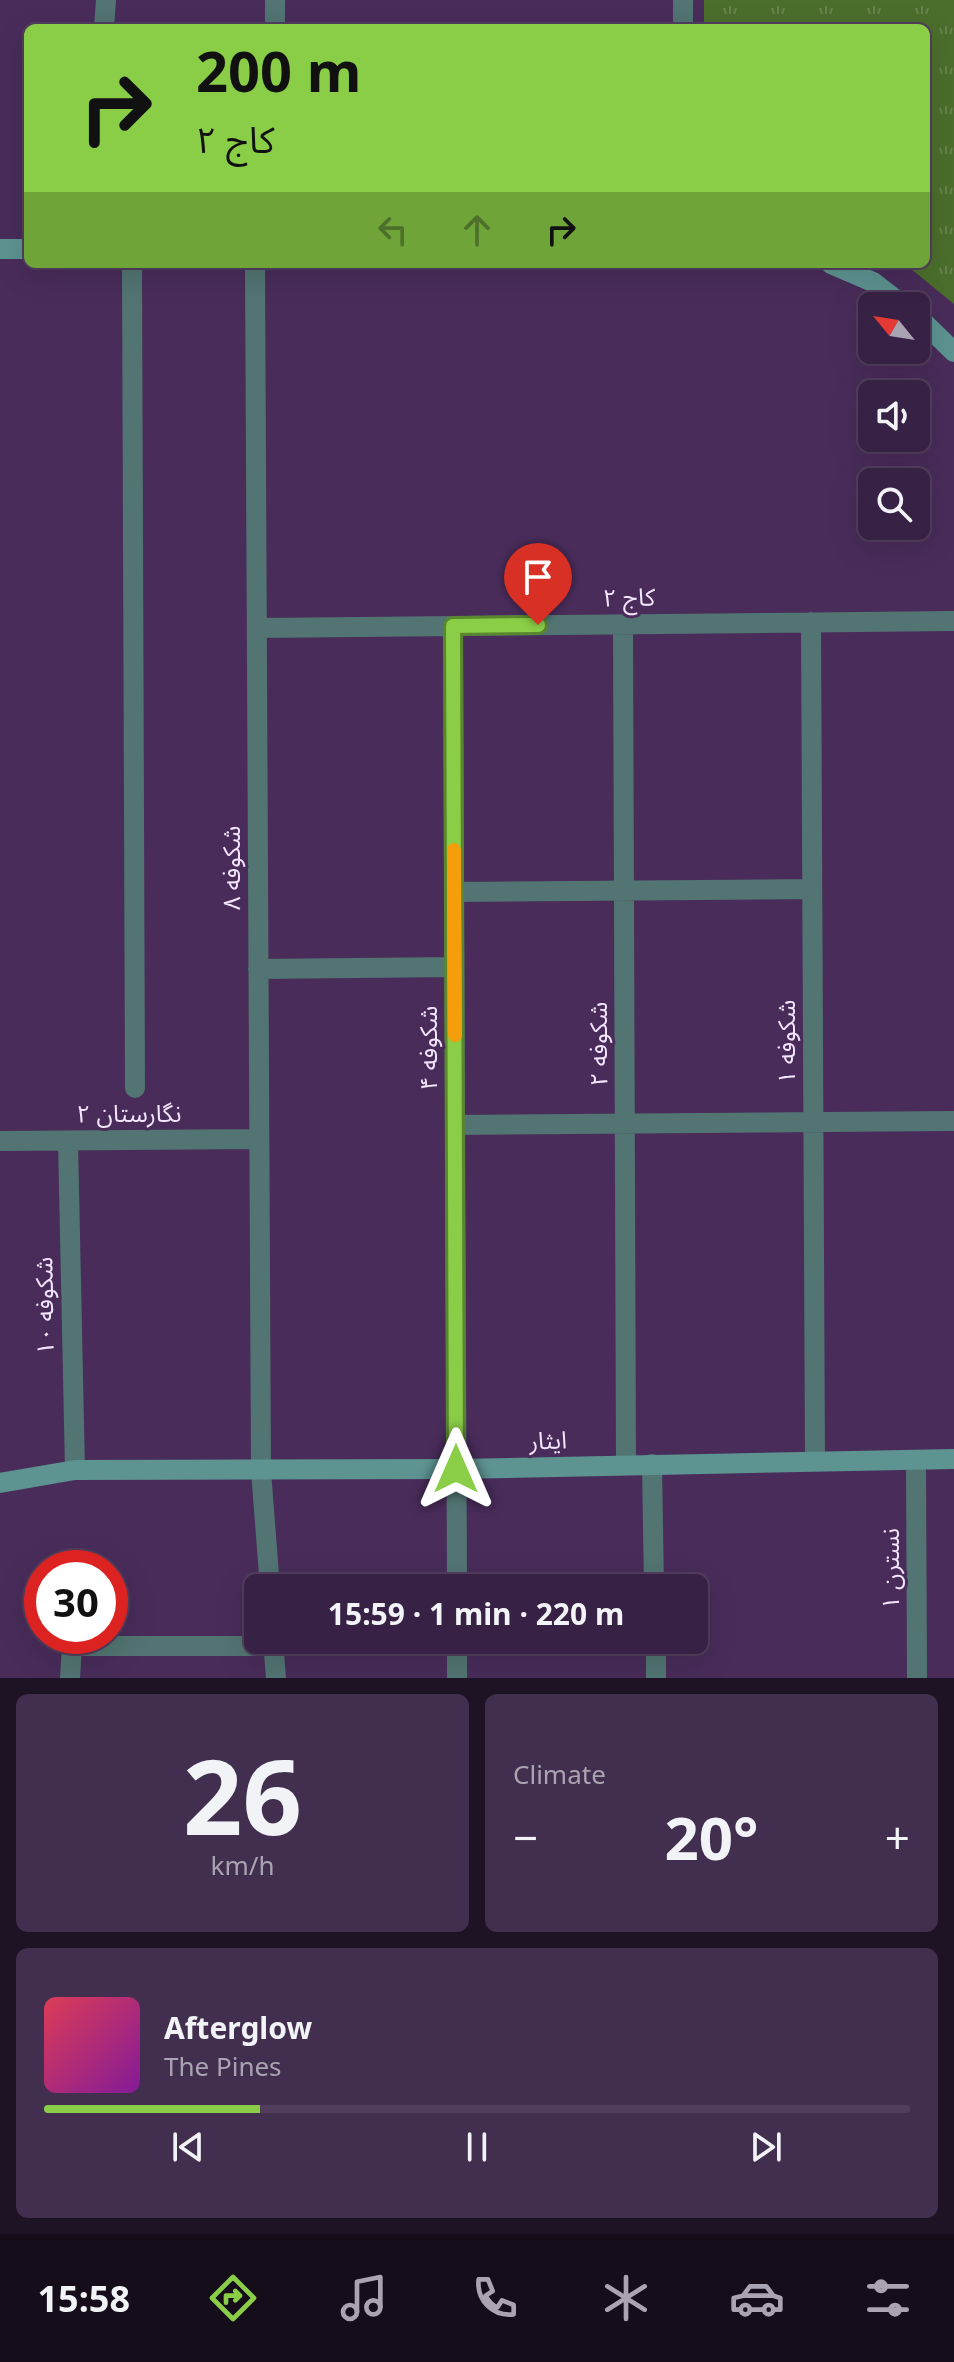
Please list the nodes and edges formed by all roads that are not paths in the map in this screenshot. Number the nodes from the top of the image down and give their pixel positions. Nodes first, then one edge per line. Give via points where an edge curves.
1 (106, 0) edge
2 (275, 0) edge
3 (683, 0) edge
4 (104, 24) edge
5 (275, 24) edge
6 (683, 24) edge
7 (0, 249) edge
8 (24, 249) edge
9 (132, 268) edge
10 (255, 268) edge
11 (840, 268) edge
12 (886, 292) edge
13 (930, 329) edge
14 (954, 352) edge
15 (954, 621) edge
16 (811, 622) junction
17 (623, 624) junction
18 (453, 626) junction
19 (257, 628) junction
20 (812, 889) junction
21 (624, 891) junction
22 (454, 892) junction
23 (454, 967) junction
24 (258, 969) junction
25 (135, 1088) dead end
26 (954, 1121) edge
27 (813, 1122) junction
28 (625, 1123) junction
29 (455, 1125) junction
30 (259, 1139) junction
31 (0, 1141) edge
32 (68, 1141) junction
33 (954, 1459) edge
34 (916, 1460) junction
35 (815, 1461) junction
36 (626, 1464) junction
37 (652, 1464) junction
38 (456, 1469) junction
39 (75, 1470) junction
40 (261, 1471) junction
41 (0, 1483) edge
42 (269, 1574) edge
43 (457, 1574) edge
44 (654, 1574) edge
45 (244, 1643) edge
46 (274, 1654) edge
47 (457, 1654) edge
48 (656, 1654) edge
49 (70, 1678) edge
50 (276, 1678) edge
51 (457, 1678) edge
52 (656, 1678) edge
53 (917, 1678) edge

1 - 4 street
2 - 5 street
3 - 6 street
7 - 8 street
9 - 25 street
10 - 19 street, شکوفه ۸
11 - 12 street
13 - 14 street
15 - 16 street, کاج ۲
16 - 17 street, کاج ۲
16 - 20 street, شکوفه ۱
17 - 18 street, کاج ۲
17 - 21 street, شکوفه ۲
18 - 19 street, کاج ۲
18 - 22 street, شکوفه ۴
19 - 24 street, شکوفه ۸
20 - 21 street
20 - 27 street, شکوفه ۱
21 - 22 street
21 - 28 street, شکوفه ۲
22 - 23 street, شکوفه ۴
23 - 24 street
23 - 29 street, شکوفه ۴
24 - 30 street, شکوفه ۸
26 - 27 street
27 - 28 street
27 - 35 street, شکوفه ۱
28 - 29 street
28 - 36 street, شکوفه ۲
29 - 38 street, شکوفه ۴
30 - 32 street, نگارستان ۲
30 - 40 street, شکوفه ۸
31 - 32 street, نگارستان ۲
32 - 39 street, شکوفه ۱۰
33 - 34 street, ایثار
34 - 35 street, ایثار
34 - 53 street, نسترن ۱
35 - 37 street, ایثار
36 - 37 street, ایثار
36 - 38 street, ایثار
37 - 44 street
38 - 40 street, ایثار
38 - 43 street, شکوفه ۴
39 - 40 street, ایثار
39 - 41 street, ایثار
40 - 42 street, شکوفه ۸
45 - 49 street via 72,1646
46 - 50 street
47 - 51 street
48 - 52 street

